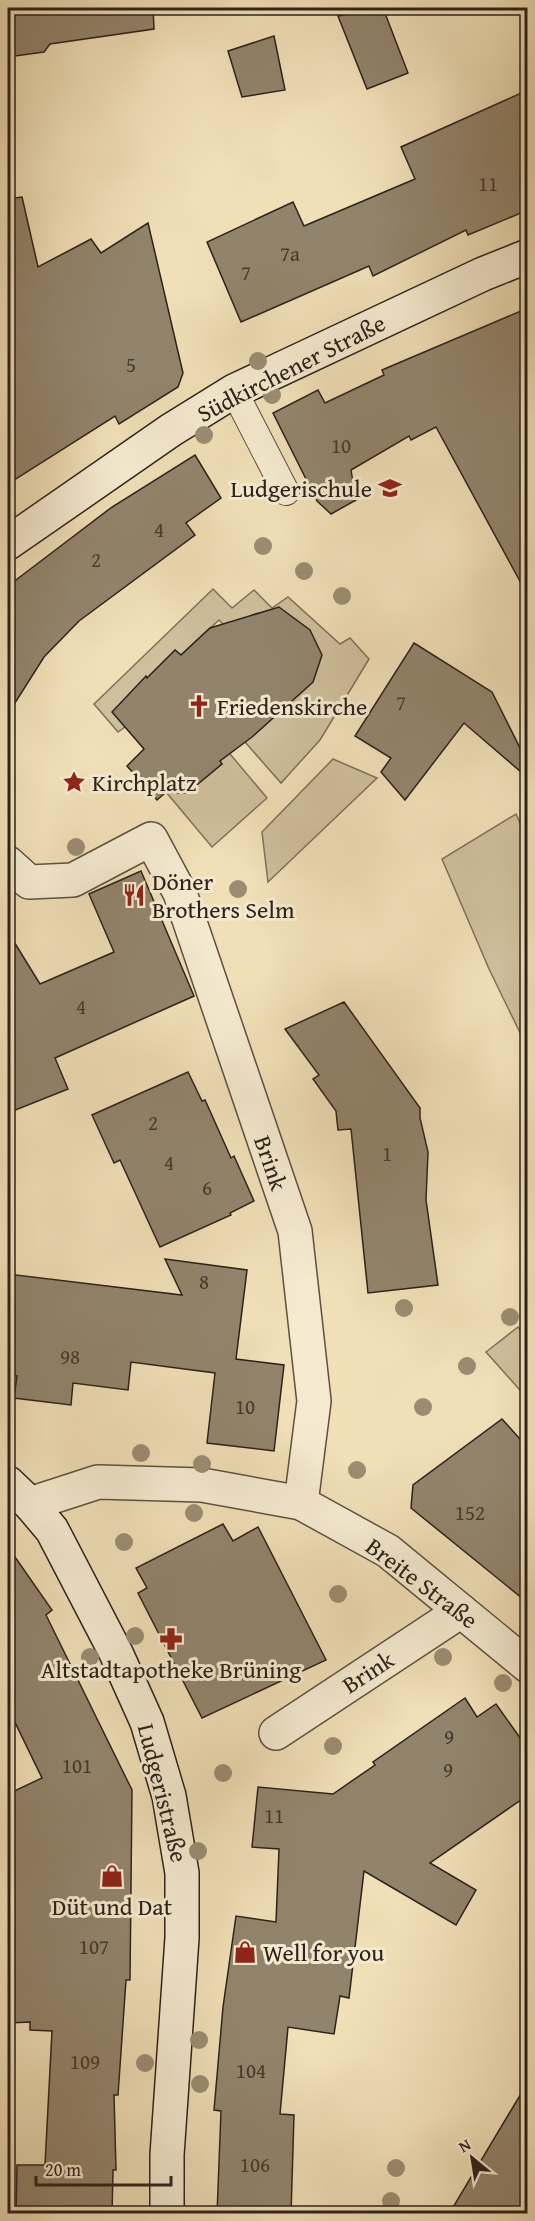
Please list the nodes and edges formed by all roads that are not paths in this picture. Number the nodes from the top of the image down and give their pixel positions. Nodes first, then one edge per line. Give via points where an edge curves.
1 (528, 256) edge
2 (234, 391) junction
3 (286, 492) dead end
4 (8, 543) edge
5 (8, 863) edge
6 (19, 1494) edge
7 (301, 1503) junction
8 (461, 1611) junction
9 (528, 1666) edge
10 (276, 1733) dead end
11 (167, 2214) edge

1 - 2 street, Südkirchener Straße
2 - 3 lane
2 - 4 street, Südkirchener Straße
5 - 7 street, Brink via 29,882 73,880 151,839 180,893 295,1232 314,1401
6 - 7 street, Breite Straße via 98,1482 202,1485
6 - 11 street, Ludgeristraße via 52,1530 116,1653 147,1722 169,1796 182,1873 182,1916
7 - 8 street, Breite Straße via 388,1551
8 - 9 street, Breite Straße
8 - 10 street, Brink

